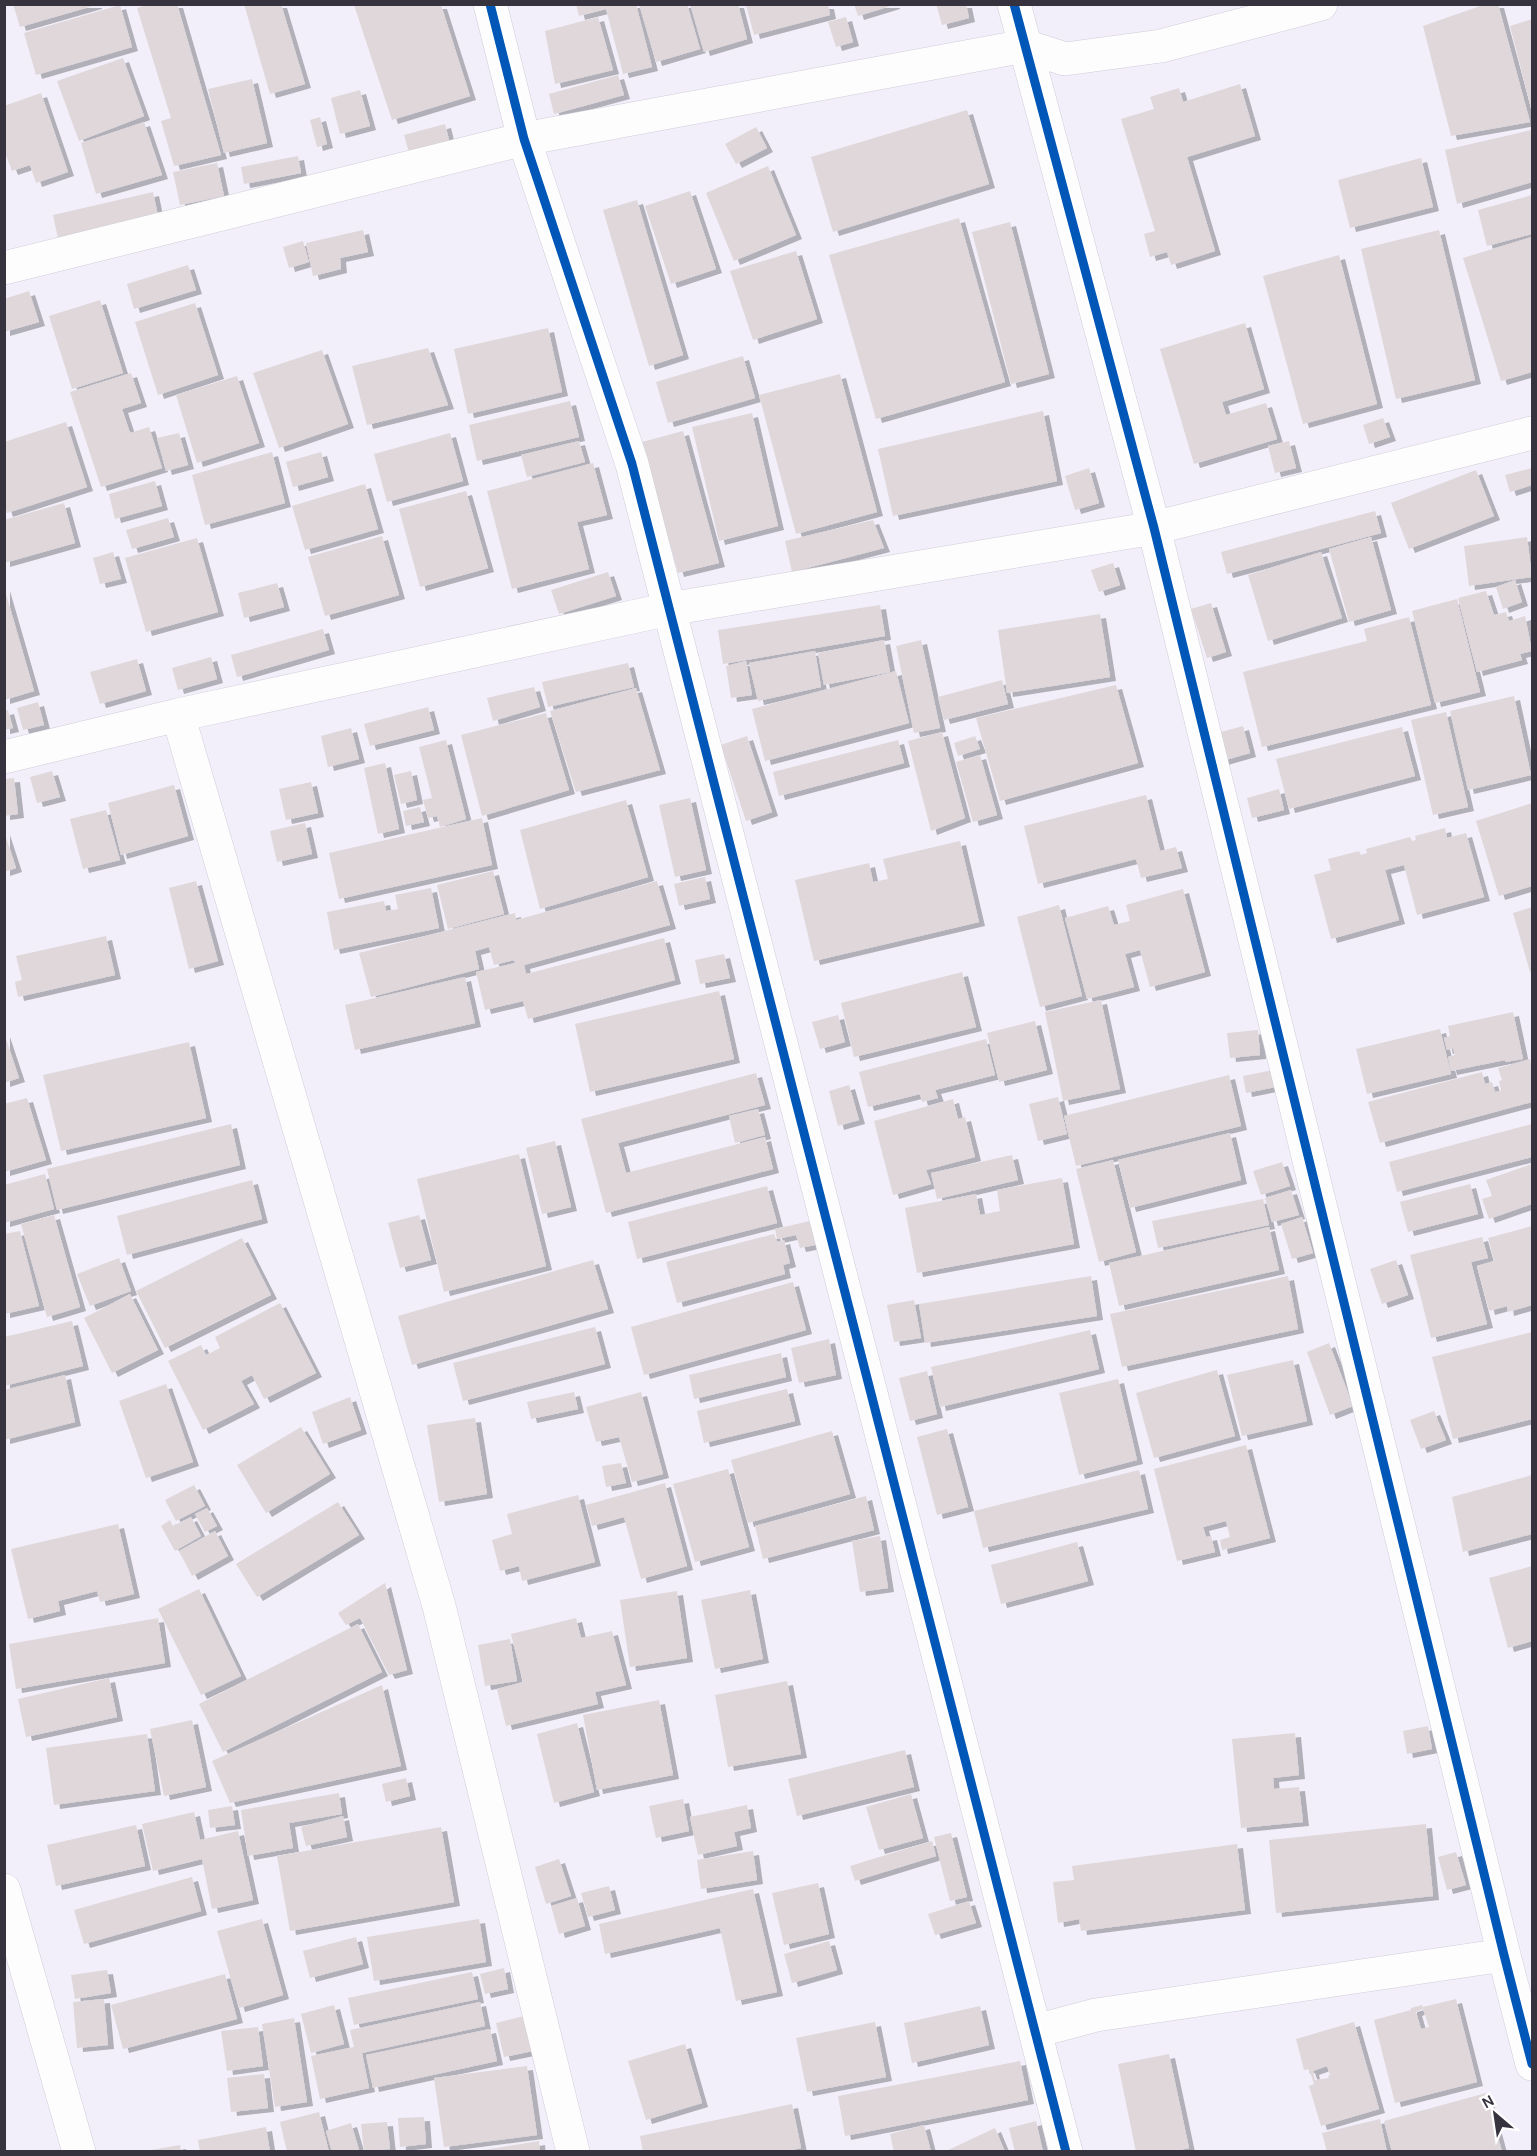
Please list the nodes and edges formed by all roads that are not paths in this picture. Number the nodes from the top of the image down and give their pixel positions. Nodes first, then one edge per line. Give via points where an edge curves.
1 (490, 4) edge
2 (1014, 4) edge
3 (1321, 4) edge
4 (1025, 46) junction
5 (524, 139) junction
6 (4, 268) edge
7 (1533, 433) edge
8 (1154, 528) junction
9 (669, 609) junction
10 (178, 715) junction
11 (4, 757) edge
12 (4, 1890) edge
13 (1504, 1955) junction
14 (1036, 2031) junction
15 (1533, 2064) edge
16 (79, 2151) edge
17 (573, 2151) edge
18 (1066, 2151) edge

1 - 5 street
2 - 4 street
3 - 4 street via 1150,47 1065,59
4 - 5 street
4 - 8 street
5 - 6 street
5 - 9 street via 632,464
7 - 8 street
8 - 9 street
8 - 13 street
9 - 10 street
9 - 14 street
10 - 11 street
10 - 17 street via 439,1606
12 - 16 street
13 - 14 street via 1096,2015
13 - 15 street
14 - 18 street

